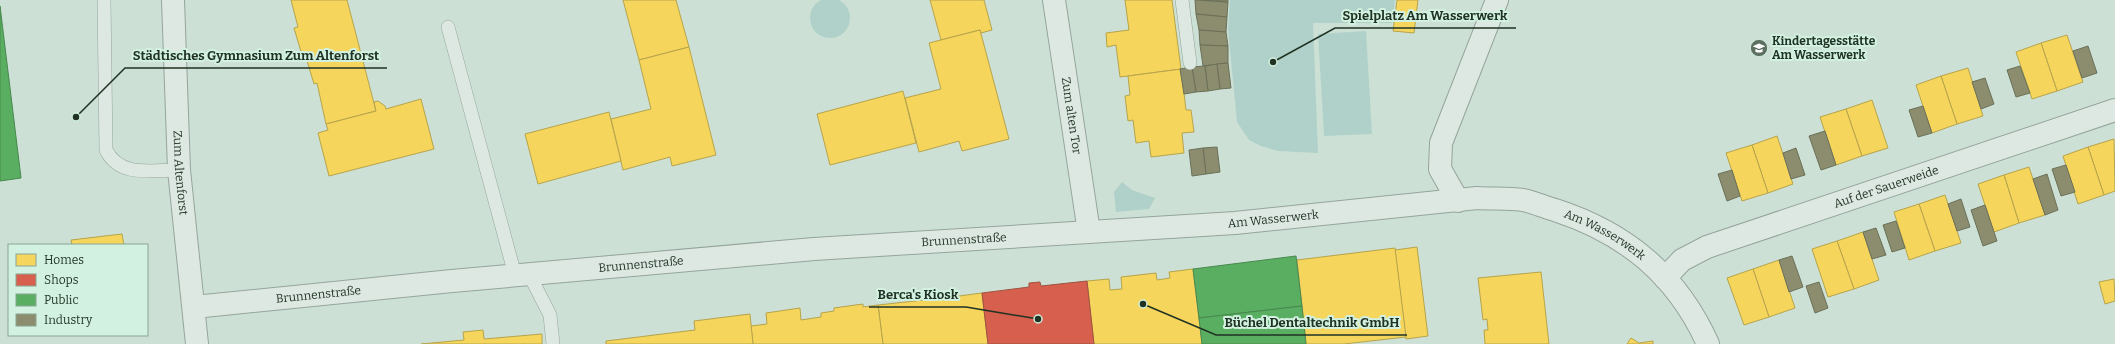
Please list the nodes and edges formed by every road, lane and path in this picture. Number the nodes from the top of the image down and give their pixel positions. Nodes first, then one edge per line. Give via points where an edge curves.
1 (104, 0) edge
2 (173, 0) edge
3 (1054, 0) edge
4 (1182, 0) edge
5 (1497, 0) edge
6 (448, 27) dead end
7 (1190, 62) dead end
8 (2115, 110) edge
9 (179, 170) junction
10 (1458, 201) junction
11 (1088, 232) junction
12 (522, 274) junction
13 (1665, 278) junction
14 (194, 307) junction
15 (197, 344) edge
16 (553, 344) edge
17 (1708, 344) edge

1 - 9 lane via 106,150 113,161 132,171
2 - 9 street, Zum Altenforst
3 - 11 street, Zum alten Tor
4 - 7 lane
5 - 10 street via 1440,143 1440,169
6 - 12 lane
8 - 13 street, Auf der Sauerweide via 1707,247 1682,260
9 - 14 street, Zum Altenforst
10 - 11 street, Am Wasserwerk via 1305,217
10 - 13 street, Am Wasserwerk via 1477,198 1523,200 1567,214 1626,244 1645,257
11 - 12 street, Brunnenstraße via 814,249
12 - 14 street, Brunnenstraße
12 - 16 lane via 550,315
13 - 17 street, Am Wasserwerk via 1696,319
14 - 15 street, Zum Altenforst

